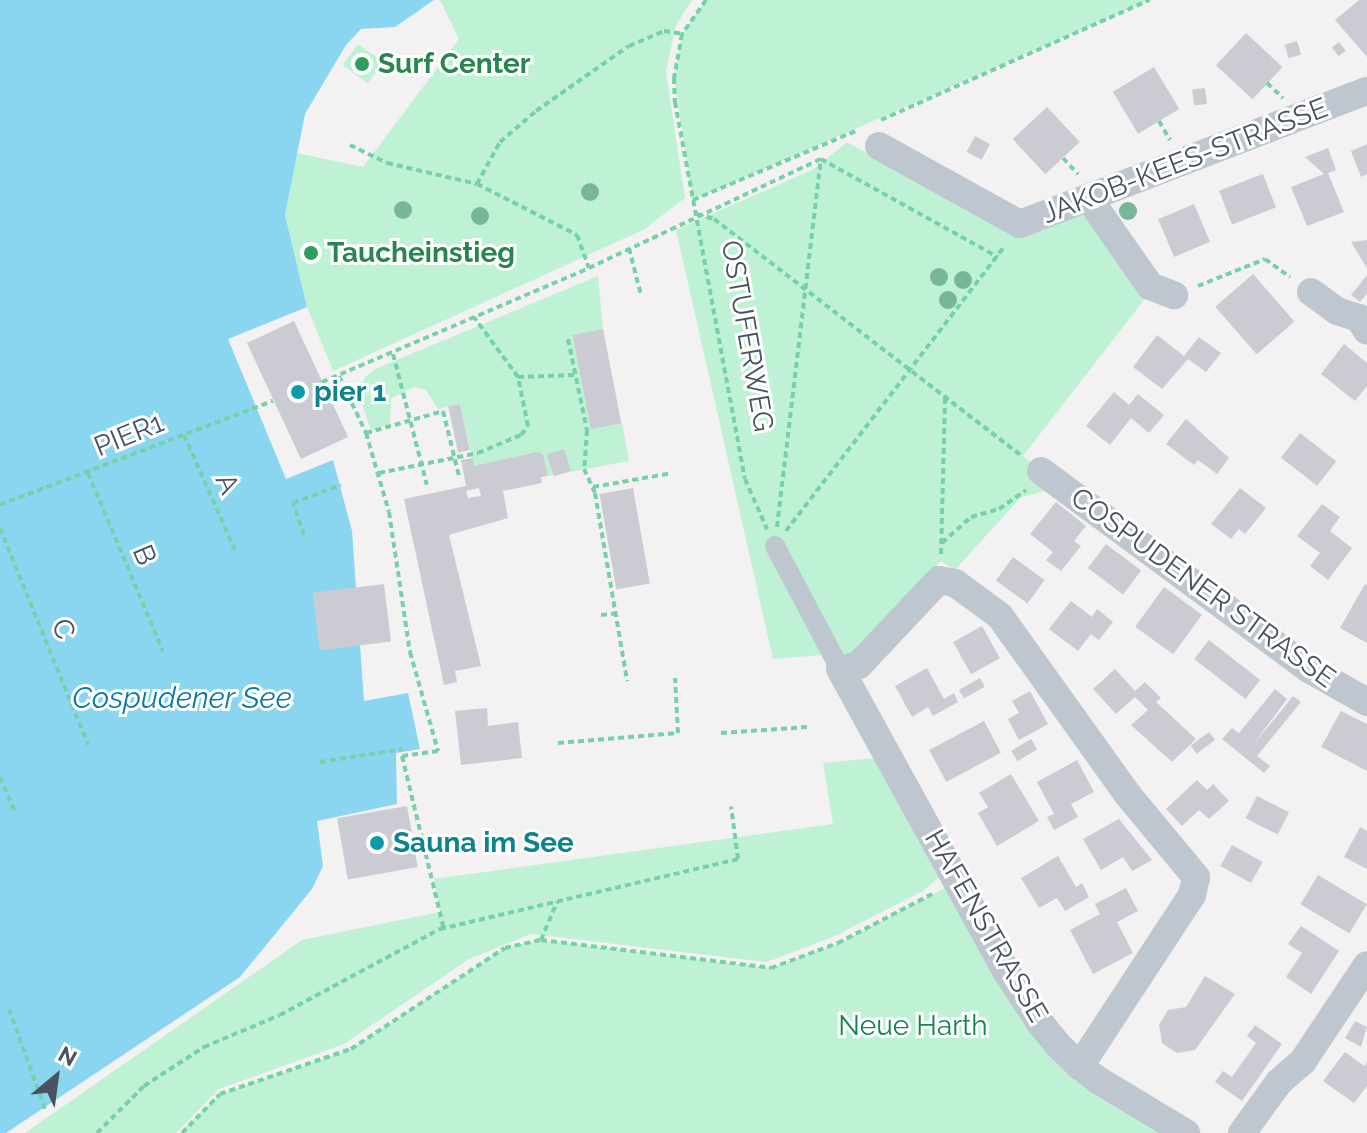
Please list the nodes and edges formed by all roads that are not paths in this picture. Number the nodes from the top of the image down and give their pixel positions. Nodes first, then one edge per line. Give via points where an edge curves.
1 (1367, 91) edge
2 (875, 131) road end
3 (1090, 200) junction
4 (1311, 292) road end
5 (1174, 295) road end
6 (1367, 331) edge
7 (1038, 469) road end
8 (775, 546) road end
9 (840, 669) junction
10 (1367, 702) edge
11 (1367, 965) edge
12 (1080, 1066) junction
13 (1186, 1133) edge
14 (1242, 1133) edge

1 - 3 street, JAKOB-KEES-STRASSE
2 - 3 street, JAKOB-KEES-STRASSE via 1020,224
3 - 5 street via 1150,286
4 - 6 street via 1337,311 1359,318
7 - 10 street, COSPUDENER STRASSE via 1309,669
8 - 9 street
9 - 12 street, HAFENSTRASSE via 1041,1024
9 - 12 street via 859,665 939,580 955,583 1000,616 1128,795 1196,877 1192,895
11 - 14 street via 1303,1061 1279,1082
12 - 13 street, HAFENSTRASSE

